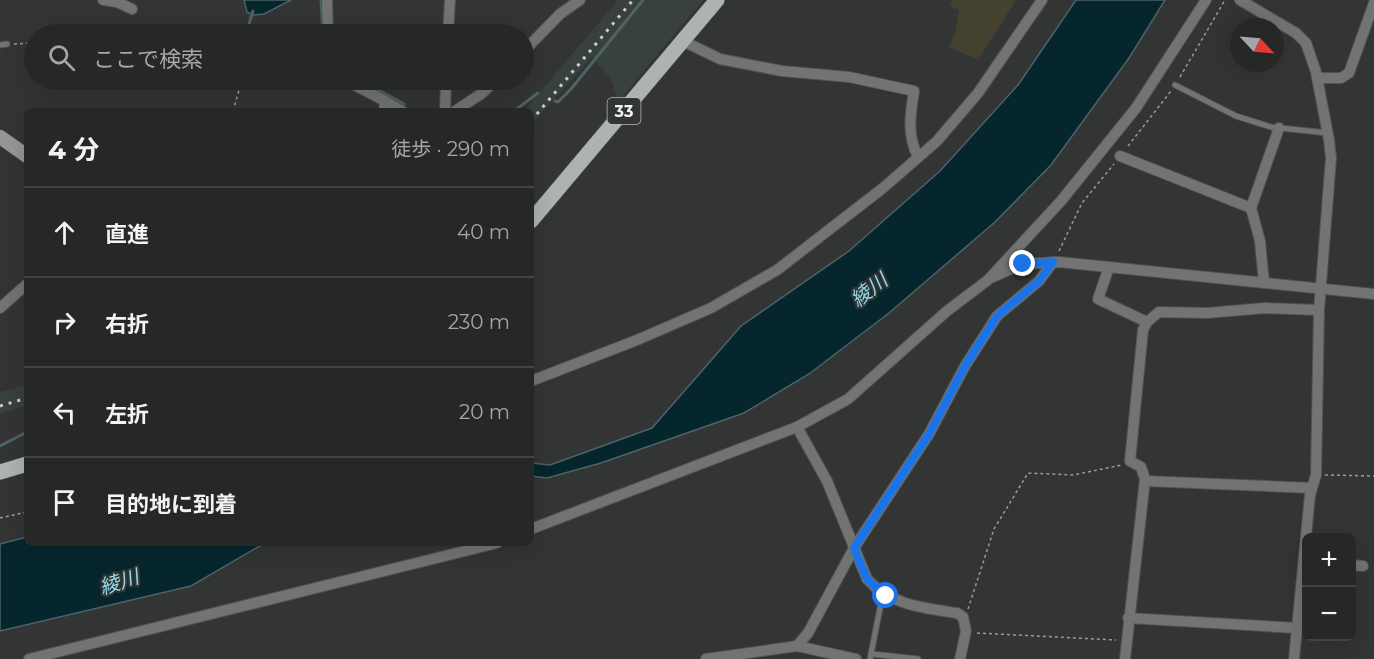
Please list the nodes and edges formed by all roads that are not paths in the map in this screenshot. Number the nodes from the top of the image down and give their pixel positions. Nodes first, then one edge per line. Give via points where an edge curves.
1 (103, 0) edge
2 (327, 0) edge
3 (450, 0) edge
4 (580, 0) edge
5 (717, 0) edge
6 (1042, 0) edge
7 (1206, 0) edge
8 (1240, 0) edge
9 (1374, 3) edge
10 (132, 9) dead end
11 (328, 24) edge
12 (449, 24) edge
13 (534, 41) edge
14 (683, 41) junction
15 (7, 44) road end
16 (0, 45) edge
17 (1317, 78) junction
18 (1175, 85) road end
19 (360, 90) edge
20 (446, 90) edge
21 (485, 90) edge
22 (385, 106) edge
23 (445, 108) edge
24 (460, 108) edge
25 (1279, 128) junction
26 (1328, 133) junction
27 (0, 137) edge
28 (24, 154) edge
29 (1120, 156) road end
30 (918, 157) junction
31 (1251, 208) junction
32 (534, 217) edge
33 (1053, 262) junction
34 (1109, 267) junction
35 (988, 280) junction
36 (1264, 283) junction
37 (1320, 287) junction
38 (24, 290) edge
39 (1374, 294) edge
40 (0, 308) edge
41 (1319, 310) junction
42 (1147, 322) junction
43 (534, 380) edge
44 (796, 427) junction
45 (24, 465) edge
46 (0, 472) edge
47 (1145, 481) junction
48 (1312, 488) junction
49 (534, 529) edge
50 (1308, 533) edge
51 (484, 546) edge
52 (854, 548) junction
53 (1302, 585) edge
54 (883, 593) junction
55 (1128, 618) junction
56 (1296, 628) junction
57 (797, 646) junction
58 (871, 656) edge
59 (29, 659) edge
60 (706, 659) edge
61 (856, 659) edge
62 (918, 659) edge
63 (960, 659) edge
64 (1125, 659) edge
65 (1294, 659) edge

1 - 10 street
2 - 11 street
3 - 12 street
4 - 13 street
5 - 14 main road, 33
6 - 30 street via 960,117
7 - 35 street via 1150,88 1104,149
8 - 17 street via 1306,42
9 - 17 street via 1349,73 1341,78
14 - 30 street via 720,59 782,71 849,77 914,91 909,123
14 - 32 main road, 33
15 - 16 lane
17 - 26 street
18 - 25 lane via 1236,116
19 - 22 street
20 - 23 street
21 - 24 street
25 - 26 lane
25 - 31 street
26 - 37 street via 1331,158
27 - 28 main road
29 - 31 street
30 - 43 street via 833,227 758,281 700,313
31 - 36 street via 1260,241
33 - 34 street
33 - 35 street via 1023,264
33 - 52 street via 1039,281 997,316 929,434
34 - 36 street
34 - 42 street via 1098,299
35 - 44 street via 848,399
36 - 37 street
37 - 39 street
37 - 41 street
38 - 40 street
41 - 42 street via 1159,312
41 - 48 street via 1316,475
42 - 47 street via 1130,461 1141,467
44 - 49 street
44 - 52 street via 827,481
45 - 46 main road
47 - 48 street
47 - 55 street
48 - 50 street
51 - 59 street
52 - 54 street via 867,579
52 - 57 street
53 - 56 street
54 - 58 lane
54 - 63 street via 963,617 965,633
55 - 56 street
55 - 64 street
56 - 65 street
57 - 60 street
57 - 61 street
58 - 62 lane

